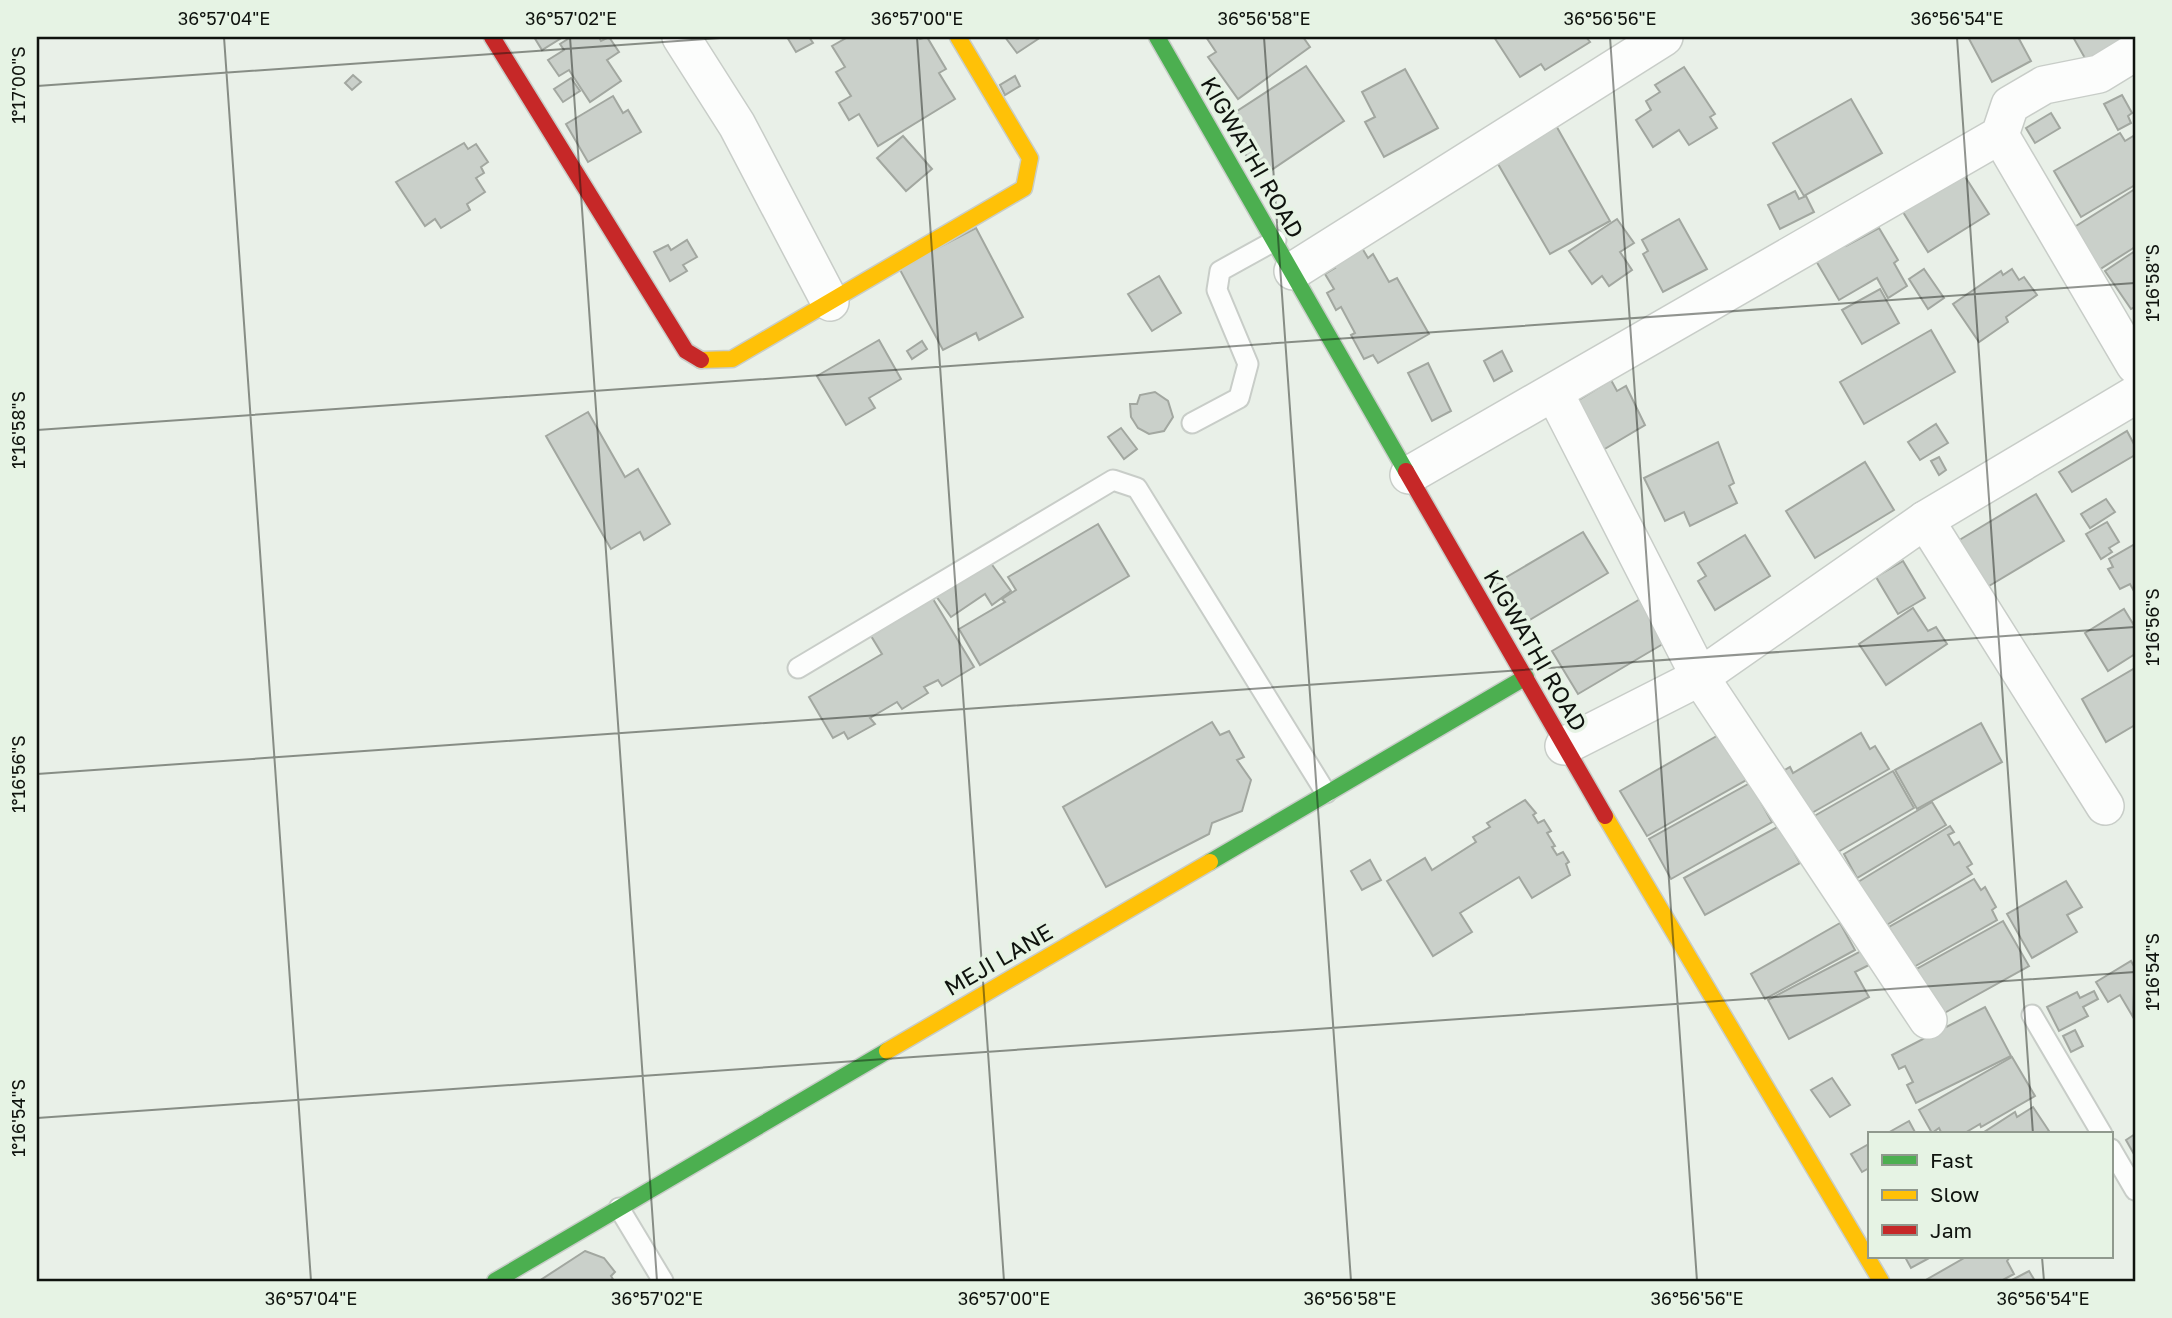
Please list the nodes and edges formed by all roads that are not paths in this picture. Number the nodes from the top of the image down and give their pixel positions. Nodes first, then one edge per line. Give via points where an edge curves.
1 (492, 37) edge
2 (681, 37) edge
3 (958, 37) edge
4 (1157, 37) edge
5 (1664, 37) edge
6 (2135, 52) edge
7 (2000, 135) junction
8 (1284, 256) junction
9 (830, 302) junction
10 (2135, 365) edge
11 (1555, 394) junction
12 (2135, 395) edge
13 (1192, 423) dead end
14 (1409, 475) junction
15 (1925, 520) junction
16 (798, 668) dead end
17 (1526, 677) junction
18 (1700, 677) junction
19 (1564, 746) junction
20 (1326, 793) junction
21 (2105, 806) dead end
22 (2032, 1015) dead end
23 (1928, 1020) dead end
24 (2101, 1132) edge
25 (2112, 1151) edge
26 (2135, 1190) edge
27 (619, 1208) junction
28 (495, 1281) edge
29 (663, 1281) edge
30 (1881, 1281) edge

1 - 9 street via 686,351 700,362 732,359
2 - 9 street via 737,125
3 - 9 street via 1030,158 1024,188
4 - 8 street, KIGWATHI ROAD
5 - 8 street
6 - 7 street via 2099,74 2044,85 2010,105
7 - 10 street
7 - 11 street
8 - 13 lane via 1220,271 1217,290 1248,363 1238,398
8 - 14 street, KIGWATHI ROAD
11 - 14 street
11 - 18 street
12 - 15 street
14 - 17 street, KIGWATHI ROAD
15 - 18 street
15 - 21 street
16 - 20 lane via 1113,480 1137,488
17 - 19 street, KIGWATHI ROAD
17 - 20 street, MEJI LANE
18 - 19 street
18 - 23 street
19 - 30 street, KIGWATHI ROAD
20 - 27 street, MEJI LANE
22 - 24 lane
25 - 26 lane
27 - 28 street, MEJI LANE
27 - 29 lane

